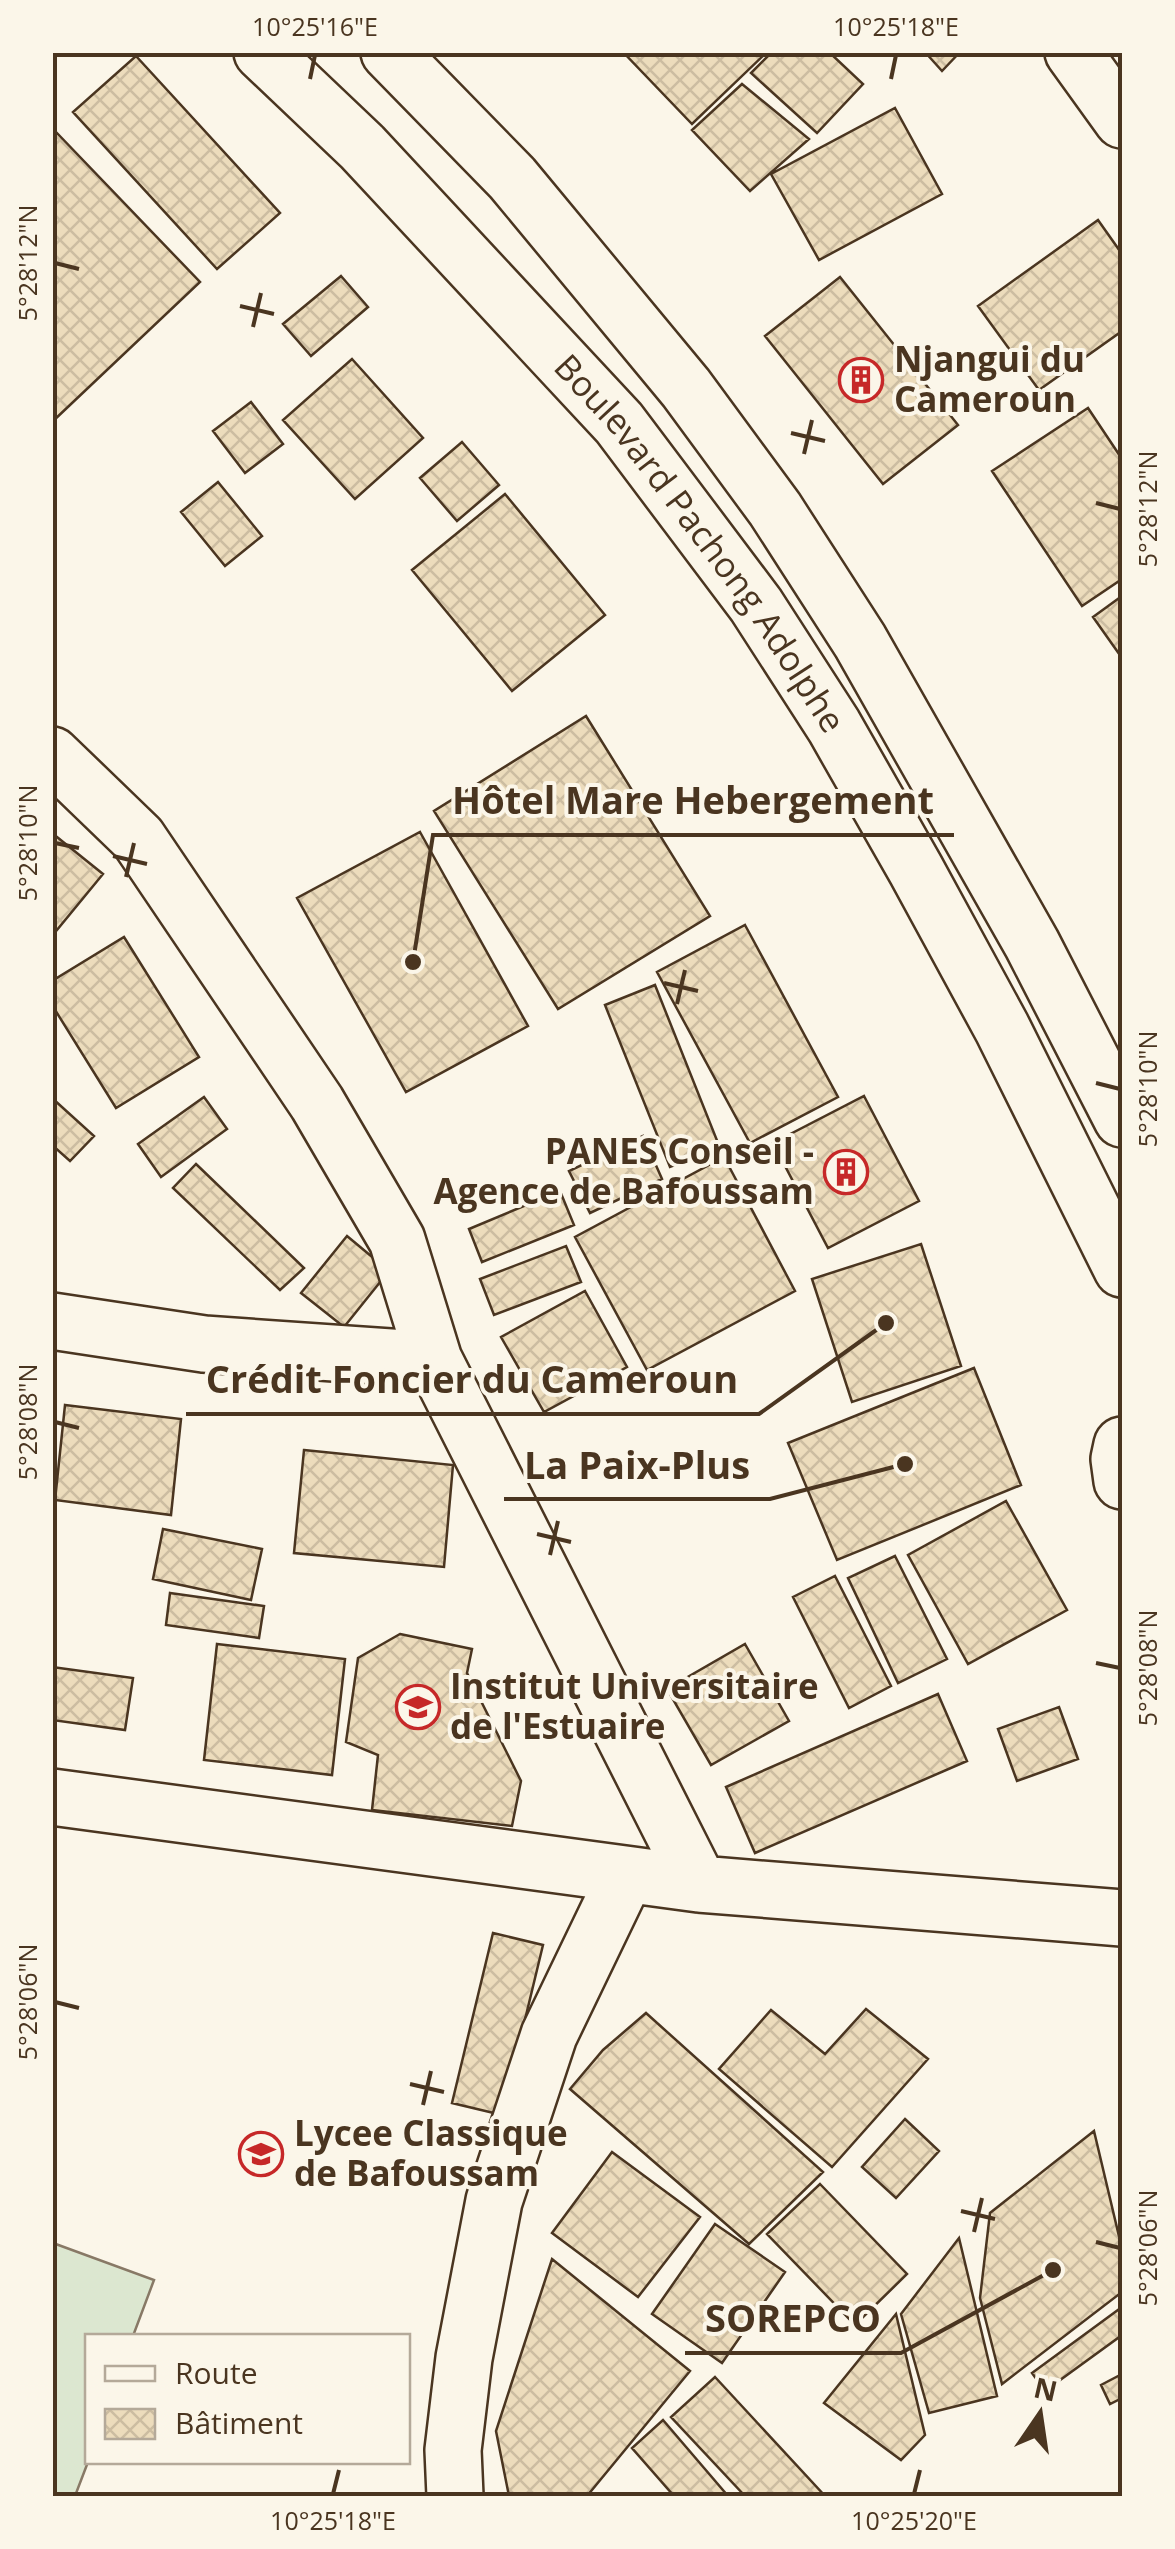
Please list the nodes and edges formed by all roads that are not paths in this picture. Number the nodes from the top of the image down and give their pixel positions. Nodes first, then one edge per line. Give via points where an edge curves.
1 (262, 52) edge
2 (390, 52) edge
3 (1073, 52) edge
4 (1122, 120) edge
5 (52, 755) edge
6 (1122, 1119) edge
7 (1122, 1269) edge
8 (52, 1321) edge
9 (434, 1360) junction
10 (1122, 1445) edge
11 (1122, 1482) edge
12 (52, 1797) edge
13 (626, 1876) junction
14 (699, 1884) junction
15 (1122, 1918) edge
16 (456, 2496) edge

1 - 7 main road, Boulevard Pachong Adolphe via 362,147 620,423 756,606 834,726 942,917
2 - 6 main road, Boulevard Pachong Adolphe via 512,178 686,388 775,509 860,641 1032,944
3 - 4 main road
5 - 9 main road via 138,838 317,1103 397,1240
8 - 9 main road via 204,1344
9 - 14 main road
10 - 11 main road
12 - 13 main road
13 - 14 main road
13 - 16 main road via 549,2035 494,2201 464,2358
14 - 15 main road

